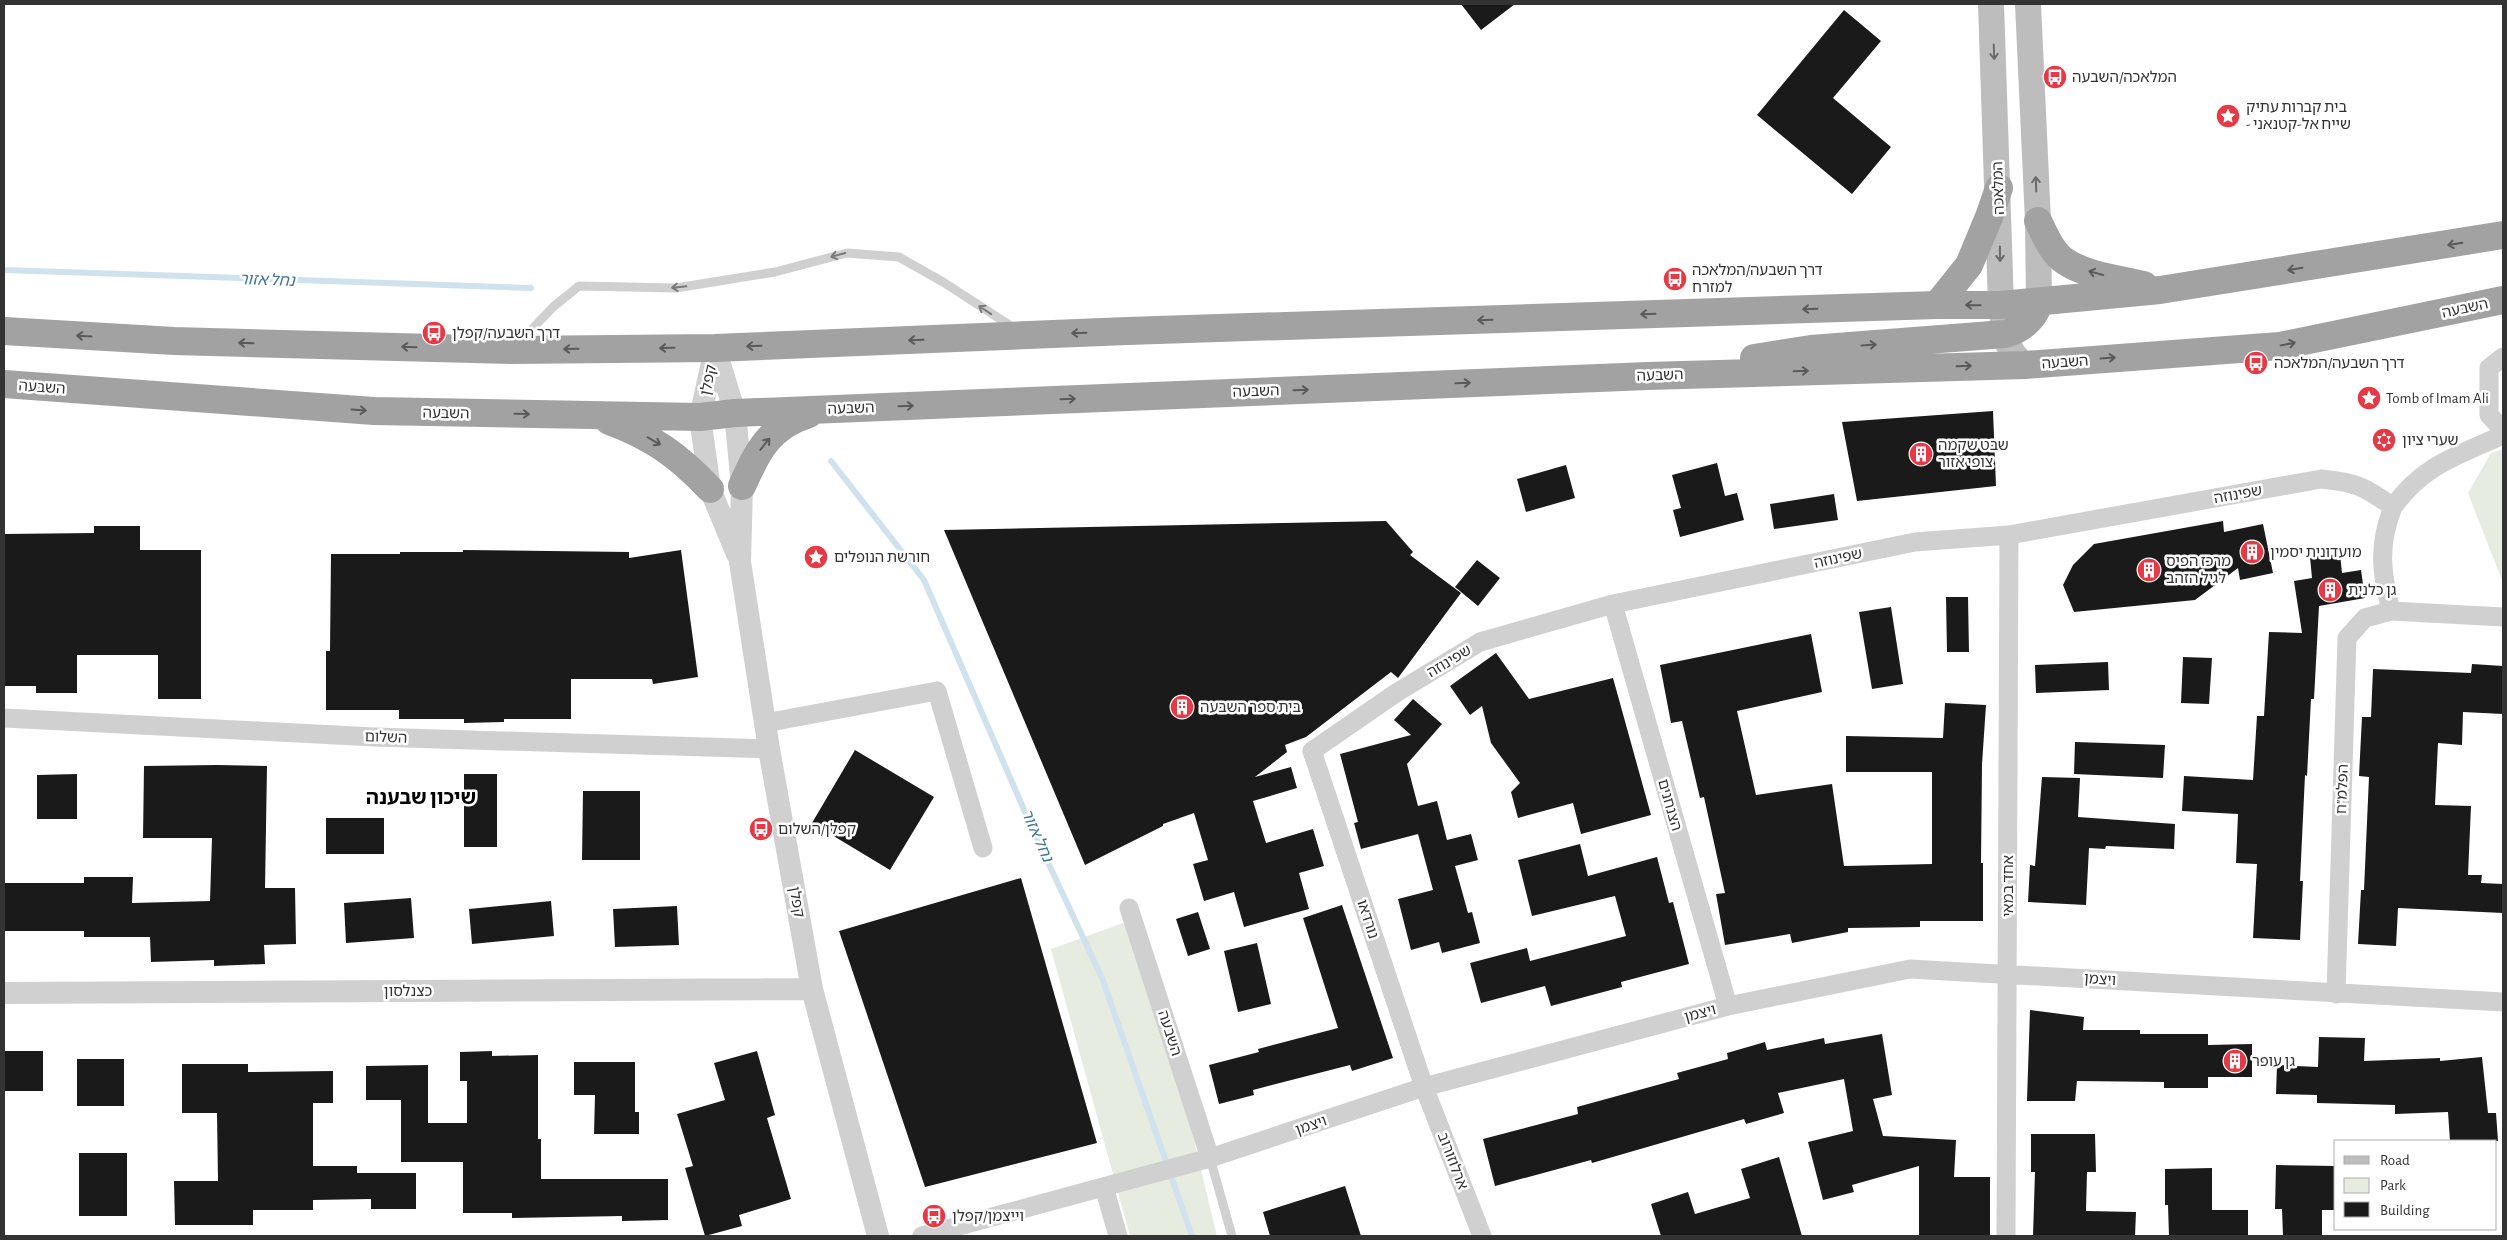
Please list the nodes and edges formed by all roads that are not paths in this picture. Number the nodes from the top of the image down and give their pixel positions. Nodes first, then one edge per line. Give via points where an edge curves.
1 (1991, 4) edge
2 (2028, 4) edge
3 (1999, 188) junction
4 (2038, 221) junction
5 (2503, 236) edge
6 (2160, 290) junction
7 (2503, 300) edge
8 (2039, 303) junction
9 (1937, 305) junction
10 (2001, 306) junction
11 (4, 331) edge
12 (2005, 334) junction
13 (1027, 335) junction
14 (715, 348) junction
15 (512, 350) junction
16 (2503, 357) edge
17 (2025, 364) junction
18 (1648, 376) junction
19 (4, 384) edge
20 (4, 397) edge
21 (311, 407) junction
22 (823, 409) junction
23 (735, 413) junction
24 (593, 415) junction
25 (700, 417) junction
26 (2503, 430) edge
27 (2503, 435) edge
28 (742, 486) junction
29 (710, 488) junction
30 (2393, 507) junction
31 (2009, 535) junction
32 (740, 562) junction
33 (1613, 604) junction
34 (2391, 611) junction
35 (2503, 617) edge
36 (4, 718) edge
37 (765, 723) junction
38 (769, 749) junction
39 (1312, 751) joint
40 (983, 848) dead end
41 (1130, 908) dead end
42 (2007, 973) junction
43 (812, 988) junction
44 (4, 993) edge
45 (2336, 994) junction
46 (2503, 1002) edge
47 (1728, 1006) junction
48 (1424, 1086) junction
49 (1202, 1161) junction
50 (1104, 1187) junction
51 (878, 1236) edge
52 (922, 1236) edge
53 (1118, 1236) edge
54 (1232, 1236) edge
55 (1482, 1236) edge
56 (2006, 1236) edge

1 -> 3 main road, המלאכה
4 -> 2 main road
3 - 9 highway via 1968,265
3 -> 10 main road, המלאכה
6 -> 4 highway via 2066,262 2046,238
4 - 8 main road
5 -> 6 highway
6 - 8 highway
17 -> 7 highway, השבעה via 2280,346
8 - 10 highway
8 - 12 highway via 2024,325
10 -> 9 highway
9 -> 13 highway
10 - 12 main road, המלאכה
15 -> 11 highway via 174,341
12 - 17 main road, המלאכה via 2011,352
18 -> 12 highway via 1811,349
13 -> 14 highway
13 -> 15 lane via 899,257 847,253 775,272 676,288 579,286 553,307
14 -> 15 highway
14 - 23 street, קפלן
14 - 25 street, קפלן
16 - 26 street via 2489,368 2490,415
18 -> 17 highway, השבעה
22 -> 18 highway, השבעה
19 - 21 highway, השבעה
20 - 21 highway
21 -> 24 highway, השבעה
22 - 23 highway, השבעה
28 -> 22 highway via 761,446 777,429
23 - 25 highway, השבעה
23 - 28 street, קפלן
24 - 25 highway, השבעה
24 -> 29 highway via 651,439 686,464
25 - 29 street, קפלן
27 - 30 street via 2441,462 2408,486
28 - 32 street, קפלן
29 - 32 street, קפלן
30 - 31 street, שפינוזה via 2366,488 2348,481 2322,479
30 - 34 street via 2381,550
31 - 33 street, שפינוזה via 1915,542
31 - 42 street, אחד במאי
32 - 37 street, קפלן
33 - 39 street, שפינוזה via 1480,642 1396,693
33 - 47 street, הצנחנים
34 - 35 street, הפלמ"ח
34 - 45 street, הפלמ"ח via 2365,618 2347,638
36 - 38 street, השלום via 374,737
37 - 38 street, קפלן
37 - 40 street via 937,691
38 - 43 street, קפלן
39 - 48 street, נורדאו
41 - 49 street, השבעה
42 - 45 street, ויצמן
42 - 47 street, ויצמן via 1910,969
42 - 56 street, אחד במאי
43 - 44 street, כצנלסון
43 - 51 street, קפלן
45 - 46 street, ויצמן
47 - 48 street, ויצמן
48 - 49 street, ויצמן
48 - 55 street, ארלוזורוב
49 - 50 street, ויצמן
49 - 54 lane
50 - 52 street, ויצמן
50 - 53 street

